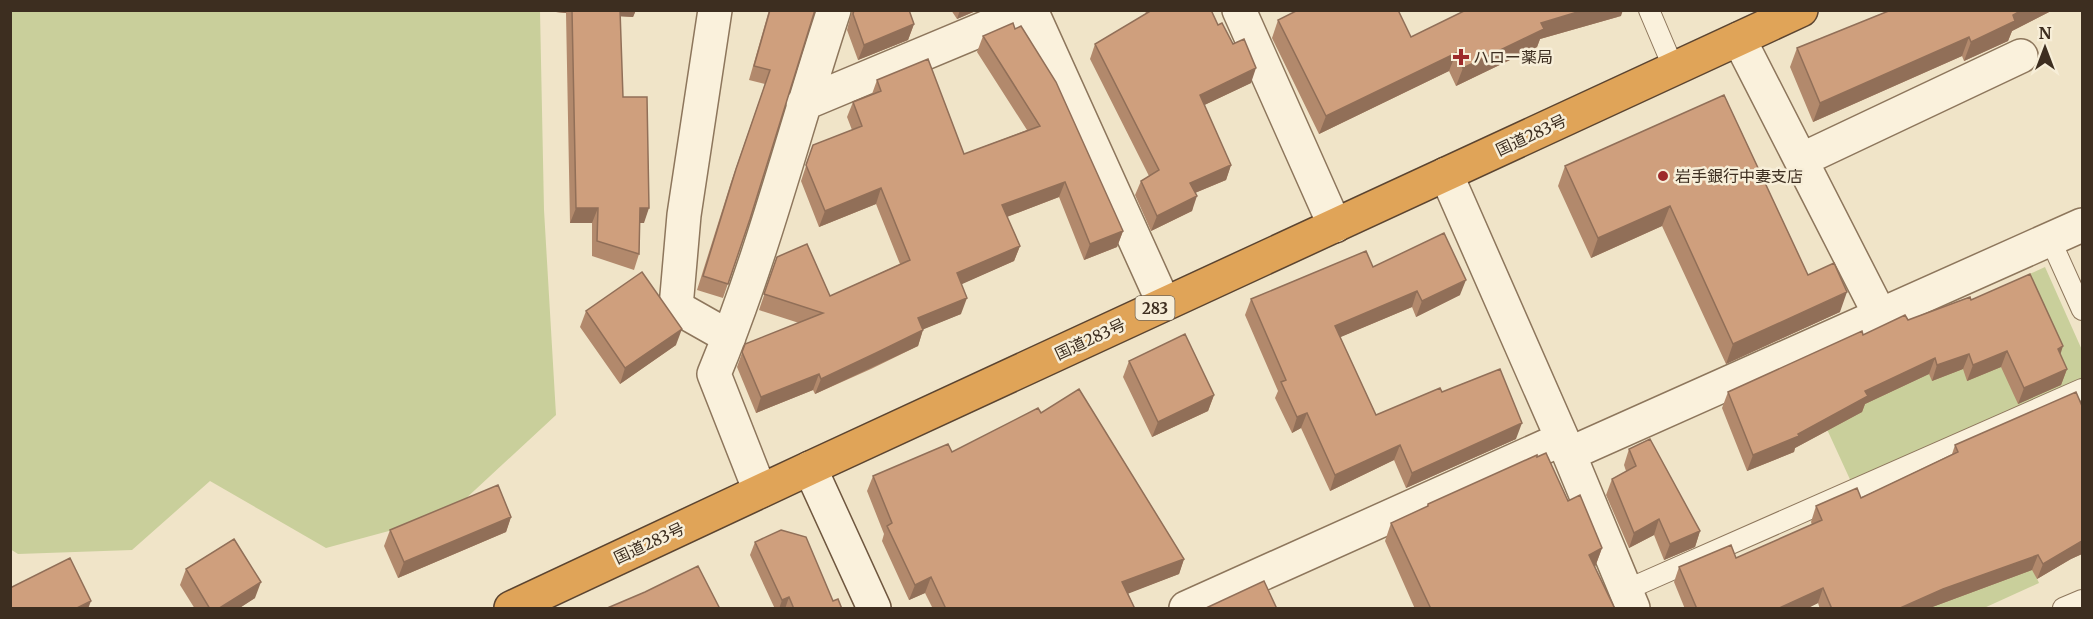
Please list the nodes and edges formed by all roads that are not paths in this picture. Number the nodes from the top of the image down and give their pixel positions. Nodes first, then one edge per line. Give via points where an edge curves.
1 (715, 10) edge
2 (834, 10) edge
3 (1030, 10) edge
4 (1239, 10) edge
5 (1649, 10) edge
6 (1801, 10) edge
7 (1739, 39) junction
8 (2021, 56) dead end
9 (1674, 69) junction
10 (803, 104) junction
11 (1801, 160) junction
12 (1446, 174) junction
13 (1335, 225) junction
14 (2082, 225) edge
15 (2050, 239) junction
16 (1164, 304) junction
17 (2082, 310) edge
18 (1880, 315) junction
19 (729, 337) junction
20 (2082, 389) edge
21 (1565, 446) junction
22 (810, 468) junction
23 (760, 491) junction
24 (1630, 599) edge
25 (2082, 600) edge
26 (511, 609) edge
27 (874, 609) edge
28 (1186, 609) edge
29 (2063, 609) edge

1 - 19 street via 684,215 675,307
2 - 10 street
3 - 10 street
3 - 16 street
4 - 13 street
5 - 9 lane
6 - 7 highway, 国道283号 / 283
7 - 9 highway, 国道283号 / 283
7 - 11 street
8 - 11 street
9 - 12 highway, 国道283号 / 283
10 - 19 street
11 - 18 street
12 - 13 highway, 国道283号 / 283
12 - 21 street
13 - 16 highway, 国道283号 / 283
14 - 15 street
15 - 17 lane
15 - 18 street
16 - 22 highway, 国道283号 / 283
18 - 21 street
19 - 23 street via 714,374
20 - 24 lane
21 - 24 street
21 - 28 street
22 - 23 highway, 国道283号 / 283
22 - 27 street
23 - 26 highway, 国道283号 / 283
25 - 29 lane

